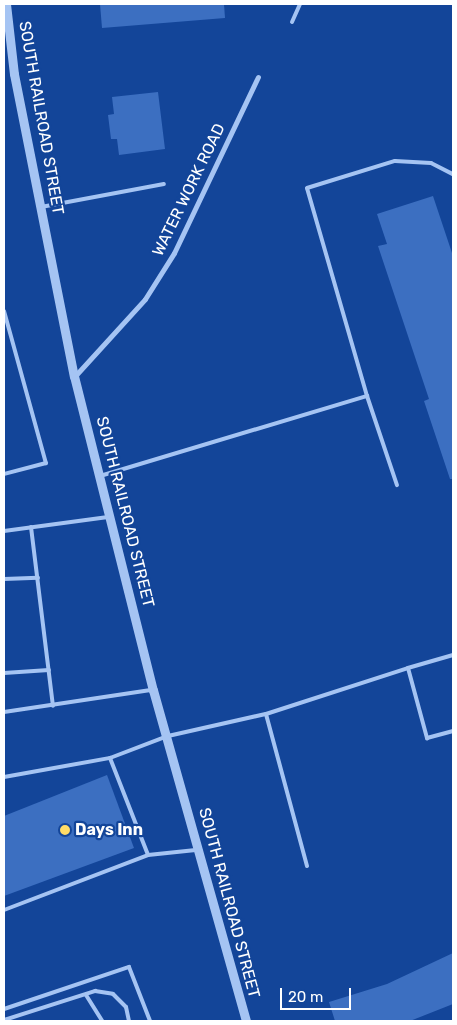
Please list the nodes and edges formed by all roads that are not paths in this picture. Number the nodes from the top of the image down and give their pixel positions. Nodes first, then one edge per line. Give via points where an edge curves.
1 (6, 4) edge
2 (300, 4) edge
3 (292, 22) dead end
4 (258, 77) dead end
5 (453, 174) edge
6 (164, 184) dead end
7 (41, 207) junction
8 (4, 311) edge
9 (74, 376) junction
10 (367, 396) junction
11 (4, 474) edge
12 (100, 476) junction
13 (397, 485) dead end
14 (111, 517) junction
15 (31, 527) junction
16 (4, 531) edge
17 (38, 578) junction
18 (4, 579) edge
19 (453, 655) edge
20 (408, 668) junction
21 (49, 670) junction
22 (4, 673) edge
23 (154, 690) junction
24 (53, 706) junction
25 (4, 712) edge
26 (266, 714) junction
27 (453, 731) edge
28 (168, 736) junction
29 (110, 758) junction
30 (4, 777) edge
31 (199, 849) junction
32 (148, 856) junction
33 (306, 866) dead end
34 (4, 910) edge
35 (86, 995) junction
36 (4, 1009) edge
37 (4, 1020) edge
38 (102, 1021) edge
39 (129, 1021) edge
40 (150, 1021) edge
41 (246, 1021) edge

1 - 7 street, SOUTH RAILROAD STREET via 14,74
2 - 3 lane
4 - 9 street, WATER WORK ROAD via 174,253 144,299
5 - 10 lane via 431,163 395,160 307,188
6 - 7 lane
7 - 9 street, SOUTH RAILROAD STREET
8 - 11 lane via 46,463
9 - 12 street, SOUTH RAILROAD STREET
10 - 12 lane
10 - 13 lane
12 - 14 street, SOUTH RAILROAD STREET
14 - 15 lane
14 - 23 street, SOUTH RAILROAD STREET
15 - 16 lane
15 - 17 lane
17 - 18 lane
17 - 21 lane
19 - 20 lane
20 - 26 lane
20 - 27 lane via 427,738
21 - 22 lane
21 - 24 lane
23 - 24 lane
23 - 28 street, SOUTH RAILROAD STREET
24 - 25 lane
26 - 28 lane
26 - 33 lane
28 - 29 lane
28 - 31 street, SOUTH RAILROAD STREET
29 - 30 lane
29 - 32 lane
31 - 32 lane
31 - 41 street, SOUTH RAILROAD STREET
32 - 34 lane
35 - 37 lane
35 - 38 lane
35 - 39 lane via 95,992 113,994 126,1007
36 - 40 lane via 129,967

